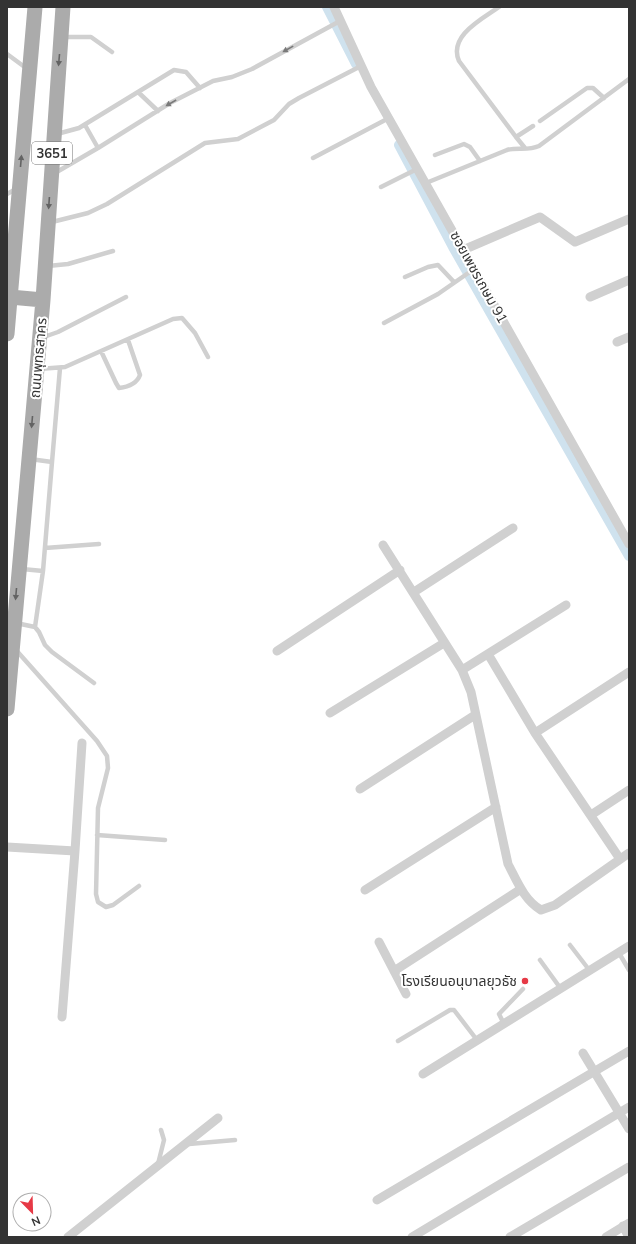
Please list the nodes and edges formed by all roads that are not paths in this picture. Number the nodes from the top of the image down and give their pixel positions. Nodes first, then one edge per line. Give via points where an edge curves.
1 (34, 7) edge
2 (63, 7) edge
3 (334, 7) edge
4 (498, 7) edge
5 (336, 23) junction
6 (61, 37) junction
7 (112, 52) dead end
8 (7, 54) edge
9 (361, 66) junction
10 (29, 70) junction
11 (629, 79) edge
12 (200, 88) junction
13 (138, 92) junction
14 (604, 98) junction
15 (158, 112) junction
16 (385, 120) junction
17 (540, 121) dead end
18 (85, 125) junction
19 (533, 126) dead end
20 (53, 135) junction
21 (516, 137) junction
22 (98, 148) junction
23 (525, 148) junction
24 (436, 156) dead end
25 (312, 158) dead end
26 (480, 161) junction
27 (413, 171) junction
28 (50, 175) junction
29 (426, 183) junction
30 (381, 187) dead end
31 (13, 191) edge
32 (629, 219) edge
33 (47, 224) junction
34 (463, 250) junction
35 (112, 251) dead end
36 (45, 266) junction
37 (470, 271) junction
38 (405, 277) dead end
39 (629, 280) edge
40 (456, 281) junction
41 (10, 297) junction
42 (126, 297) dead end
43 (590, 297) dead end
44 (43, 300) junction
45 (384, 323) dead end
46 (7, 334) edge
47 (629, 337) edge
48 (40, 338) junction
49 (128, 340) junction
50 (617, 342) dead end
51 (102, 351) junction
52 (208, 357) dead end
53 (60, 368) junction
54 (37, 369) junction
55 (28, 459) junction
56 (52, 462) junction
57 (513, 528) dead end
58 (99, 544) dead end
59 (629, 544) edge
60 (383, 545) dead end
61 (45, 548) junction
62 (18, 568) junction
63 (400, 570) junction
64 (43, 571) junction
65 (414, 592) junction
66 (566, 605) dead end
67 (14, 622) junction
68 (35, 627) junction
69 (444, 643) junction
70 (12, 646) junction
71 (277, 651) dead end
72 (488, 654) junction
73 (462, 670) junction
74 (629, 672) edge
75 (94, 683) dead end
76 (7, 709) edge
77 (330, 713) dead end
78 (475, 715) junction
79 (536, 733) junction
80 (82, 743) dead end
81 (360, 789) dead end
82 (629, 790) edge
83 (496, 807) junction
84 (592, 815) junction
85 (97, 835) junction
86 (165, 840) dead end
87 (7, 847) edge
88 (76, 851) junction
89 (629, 853) edge
90 (620, 859) junction
91 (139, 886) dead end
92 (521, 889) junction
93 (365, 890) dead end
94 (379, 942) dead end
95 (570, 945) dead end
96 (629, 946) edge
97 (619, 953) junction
98 (540, 960) dead end
99 (629, 970) edge
100 (394, 971) junction
101 (590, 971) junction
102 (523, 989) dead end
103 (561, 989) junction
104 (406, 994) dead end
105 (62, 1017) dead end
106 (504, 1024) junction
107 (477, 1040) junction
108 (398, 1041) dead end
109 (629, 1050) edge
110 (583, 1053) dead end
111 (594, 1071) junction
112 (423, 1074) dead end
113 (629, 1107) edge
114 (619, 1113) junction
115 (218, 1118) dead end
116 (629, 1129) edge
117 (161, 1130) dead end
118 (235, 1140) dead end
119 (184, 1144) junction
120 (158, 1165) junction
121 (629, 1167) edge
122 (377, 1200) dead end
123 (626, 1225) edge
124 (68, 1237) edge
125 (412, 1237) edge
126 (510, 1237) edge
127 (606, 1237) edge
128 (629, 1237) edge

1 - 10 main road, 3651
2 - 6 main road, ถนนพุทธสาคร / 3651
3 - 5 street, ซอยเพชรเกษม 91
4 - 21 lane via 460,38 456,54
5 - 9 street, ซอยเพชรเกษม 91
5 -> 12 lane via 252,69 213,81
6 - 7 lane via 91,37
6 -> 20 main road, ถนนพุทธสาคร / 3651
8 - 10 lane
9 - 16 street, ซอยเพชรเกษม 91
9 - 33 lane via 294,101 274,120 238,139 205,143 107,204 88,213
31 -> 10 main road, 3651
11 - 14 lane
12 - 13 lane via 186,72 174,70
12 -> 15 lane
13 - 15 lane
13 - 18 lane
14 - 17 lane via 593,88 587,88
14 - 23 lane via 539,146
15 - 22 lane
16 - 25 lane
16 - 27 street, ซอยเพชรเกษม 91
18 - 20 lane
18 - 22 lane
19 - 21 lane
20 - 28 main road, ถนนพุทธสาคร / 3651
21 - 23 lane
22 - 28 lane
23 - 26 lane via 507,150
24 - 26 lane via 464,144 470,147
26 - 29 lane
27 - 29 street, ซอยเพชรเกษม 91
27 - 30 lane
28 -> 33 main road, ถนนพุทธสาคร / 3651
29 - 34 street, ซอยเพชรเกษม 91
31 - 41 main road, 3651
32 - 34 street via 575,242 540,217
33 - 36 main road, ถนนพุทธสาคร / 3651
34 - 37 street, ซอยเพชรเกษม 91
35 - 36 lane via 68,264
36 - 44 main road, ถนนพุทธสาคร / 3651
37 - 40 lane
37 - 59 street, ซอยเพชรเกษม 91
38 - 40 lane via 438,265
39 - 43 street
40 - 45 lane via 438,294
41 - 44 main road
41 - 46 main road, 3651
42 - 48 lane via 58,332
44 - 48 main road, ถนนพุทธสาคร / 3651
47 - 50 street
48 - 54 main road, ถนนพุทธสาคร / 3651
49 - 51 lane
49 - 51 lane via 140,375 138,380 126,387 119,388
49 - 52 lane via 173,319 182,318 195,333
51 - 53 lane
53 - 54 lane
53 - 56 lane
54 -> 55 main road, ถนนพุทธสาคร / 3651
55 - 56 lane
55 - 62 main road, ถนนพุทธสาคร / 3651
56 - 61 lane
57 - 65 street
58 - 61 lane
60 - 63 street
61 - 64 lane
62 - 64 lane
62 -> 67 main road, ถนนพุทธสาคร / 3651
63 - 65 street
63 - 71 street
64 - 68 lane
65 - 69 street
66 - 72 street
67 - 68 lane
67 - 70 main road, ถนนพุทธสาคร / 3651
68 - 75 lane via 52,652
69 - 73 street
69 - 77 street
70 - 76 main road, ถนนพุทธสาคร / 3651
70 - 85 lane via 97,741 107,756 108,768 100,797
72 - 73 street
72 - 79 street
73 - 78 street via 471,692
74 - 79 street
78 - 81 street
78 - 83 street
79 - 84 street
80 - 88 street
82 - 84 street
83 - 92 street via 508,864
83 - 93 street
84 - 90 street
85 - 86 lane
85 - 91 lane via 98,902 106,907 113,905
87 - 88 street
88 - 105 street
89 - 90 street
90 - 92 street via 555,905 541,910 533,905
92 - 100 street
94 - 100 street
95 - 101 lane
96 - 97 street
97 - 99 lane
97 - 101 street
98 - 103 lane
100 - 104 street
101 - 103 street
102 - 106 lane via 499,1014
103 - 106 street
106 - 107 street
107 - 108 lane via 454,1010 450,1010
107 - 112 street
109 - 111 street
110 - 111 street
111 - 114 street
111 - 122 street
113 - 114 street
114 - 116 street
114 - 125 street
115 - 119 street
117 - 120 lane via 164,1140
118 - 119 lane
119 - 120 street
120 - 124 street
121 - 126 street
123 - 127 street
123 - 128 street

